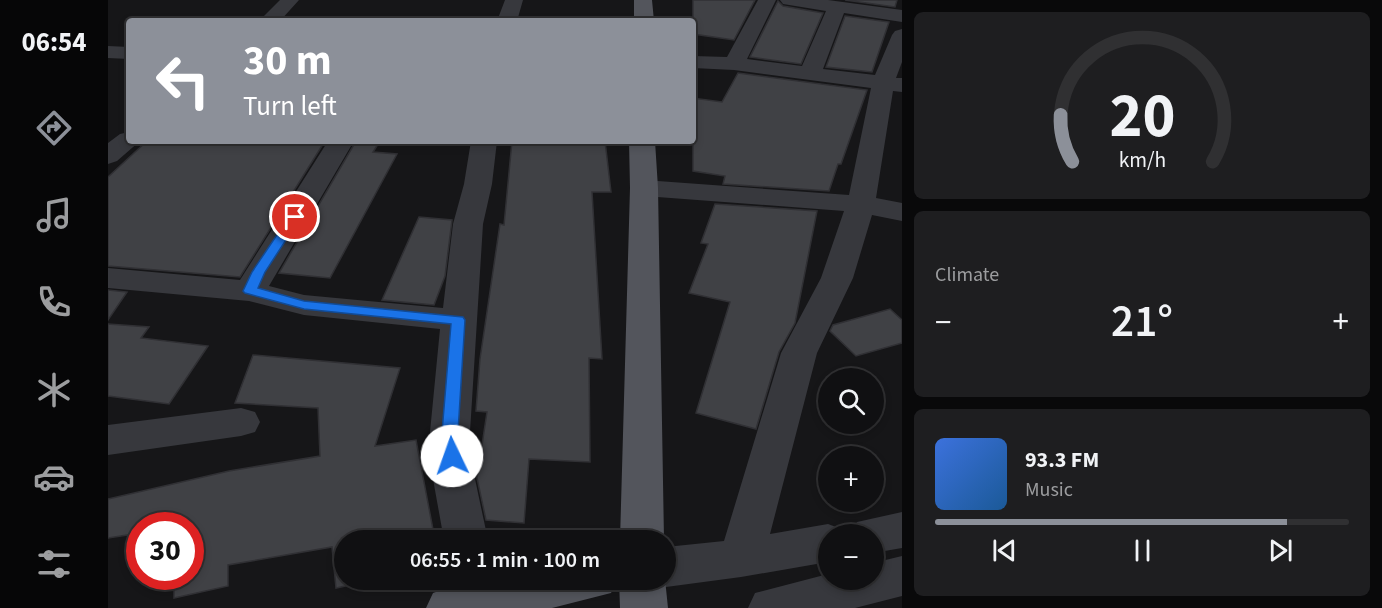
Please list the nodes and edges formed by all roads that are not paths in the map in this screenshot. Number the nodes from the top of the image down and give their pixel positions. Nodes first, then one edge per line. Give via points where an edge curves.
1 (290, 0) edge
2 (514, 0) edge
3 (643, 0) edge
4 (767, 0) edge
5 (789, 0) edge
6 (837, 7) junction
7 (902, 16) edge
8 (272, 18) edge
9 (508, 18) edge
10 (644, 18) edge
11 (902, 35) edge
12 (108, 52) edge
13 (126, 52) edge
14 (696, 62) edge
15 (734, 64) junction
16 (810, 73) junction
17 (893, 84) edge
18 (126, 141) edge
19 (338, 144) edge
20 (484, 144) edge
21 (642, 144) edge
22 (108, 156) edge
23 (644, 188) junction
24 (861, 204) junction
25 (902, 212) edge
26 (108, 278) edge
27 (250, 291) junction
28 (458, 320) junction
29 (241, 422) dead end
30 (108, 440) edge
31 (464, 530) edge
32 (642, 530) edge
33 (902, 530) edge
34 (884, 533) edge
35 (818, 545) edge
36 (741, 558) junction
37 (676, 566) edge
38 (902, 576) edge
39 (517, 590) edge
40 (643, 590) edge
41 (474, 596) edge
42 (644, 608) edge
43 (772, 608) edge

1 - 8 street
2 - 9 street
3 - 10 main road
4 - 15 street
5 - 6 street
6 - 7 street
6 - 16 street
11 - 17 street
12 - 13 street
14 - 15 street
15 - 16 street
16 - 17 street
17 - 24 street
18 - 22 street
19 - 27 street
20 - 28 street via 468,224
21 - 23 main road
23 - 24 street
23 - 32 main road
24 - 25 street
24 - 36 street via 837,278 799,353
26 - 27 street
27 - 28 street via 304,305
28 - 31 street via 450,432
29 - 30 street
33 - 34 street
35 - 36 street
36 - 37 street
38 - 43 street
39 - 41 main road
40 - 42 main road

